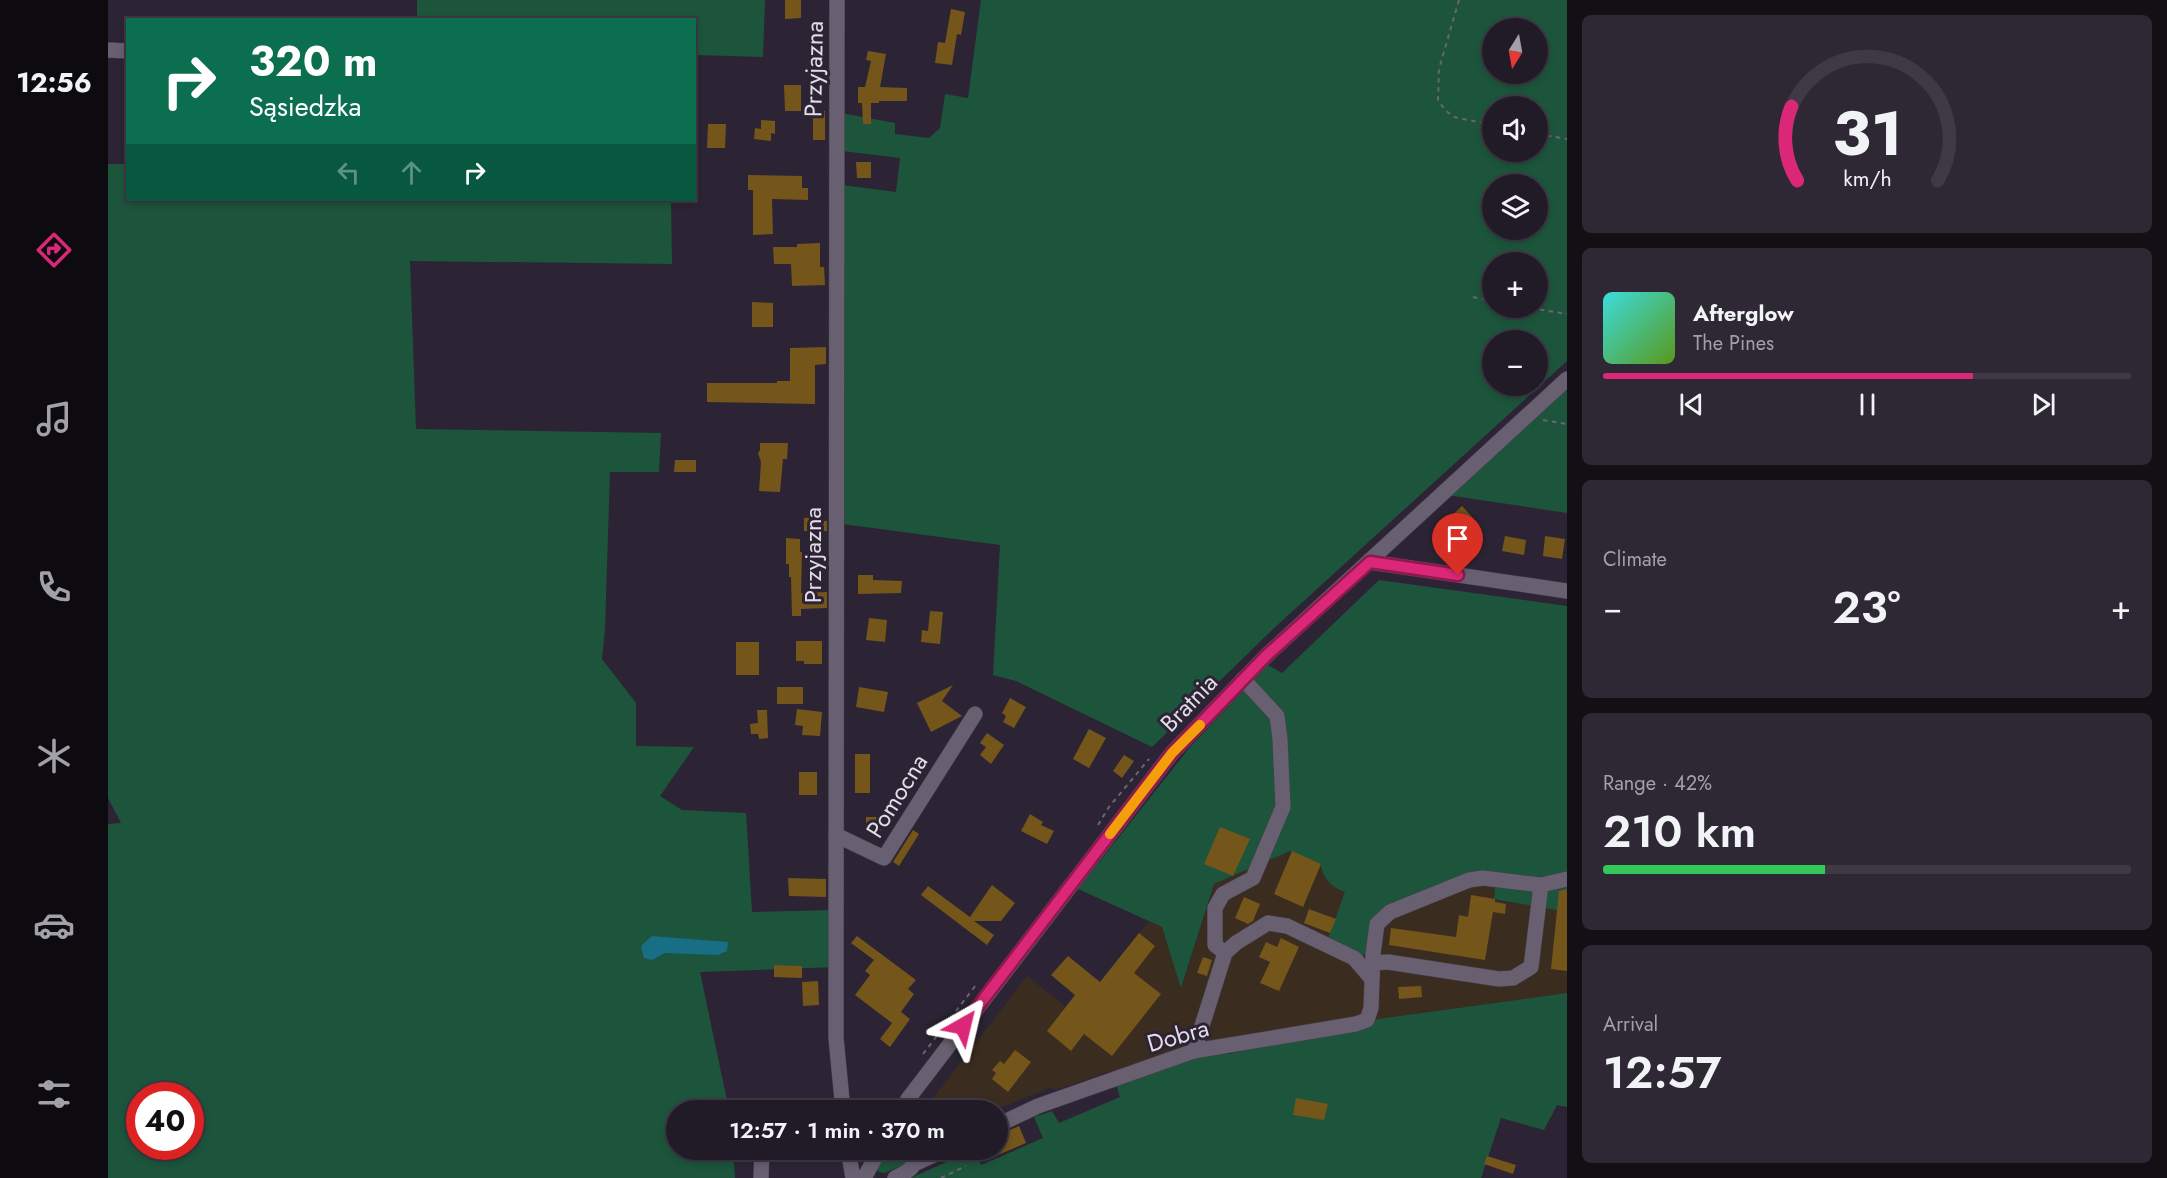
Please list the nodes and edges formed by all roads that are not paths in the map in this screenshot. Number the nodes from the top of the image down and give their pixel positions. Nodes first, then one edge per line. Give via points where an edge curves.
1 (837, 0) edge
2 (108, 50) edge
3 (126, 51) edge
4 (1567, 378) edge
5 (1370, 562) junction
6 (1567, 591) edge
7 (1243, 679) junction
8 (975, 714) dead end
9 (836, 835) junction
10 (1567, 879) edge
11 (1541, 885) junction
12 (1225, 953) junction
13 (1372, 971) junction
14 (1194, 1051) junction
15 (842, 1100) edge
16 (907, 1100) edge
17 (1008, 1120) edge
18 (762, 1160) edge
19 (850, 1160) edge
20 (874, 1160) edge
21 (913, 1160) edge
22 (761, 1178) edge
23 (853, 1178) edge
24 (864, 1178) edge
25 (895, 1178) edge

1 - 9 street, Przyjazna
2 - 3 street
4 - 5 street, Bratnia
5 - 6 street
5 - 7 street, Bratnia
7 - 12 street via 1277,716 1283,807 1253,878 1223,894 1215,908 1215,945
7 - 16 street, Bratnia via 1172,753
8 - 9 street, Pomocna via 884,858
9 - 15 street, Przyjazna via 836,1038
10 - 11 street
11 - 13 street via 1483,878 1468,880 1390,912 1377,924
11 - 13 street via 1531,967 1513,978 1388,962
12 - 13 street via 1268,923 1287,926 1354,958
12 - 14 street
13 - 14 street, Dobra via 1367,1020
14 - 17 street, Dobra
18 - 22 street
19 - 23 street
20 - 24 street
21 - 25 street via 909,1172

